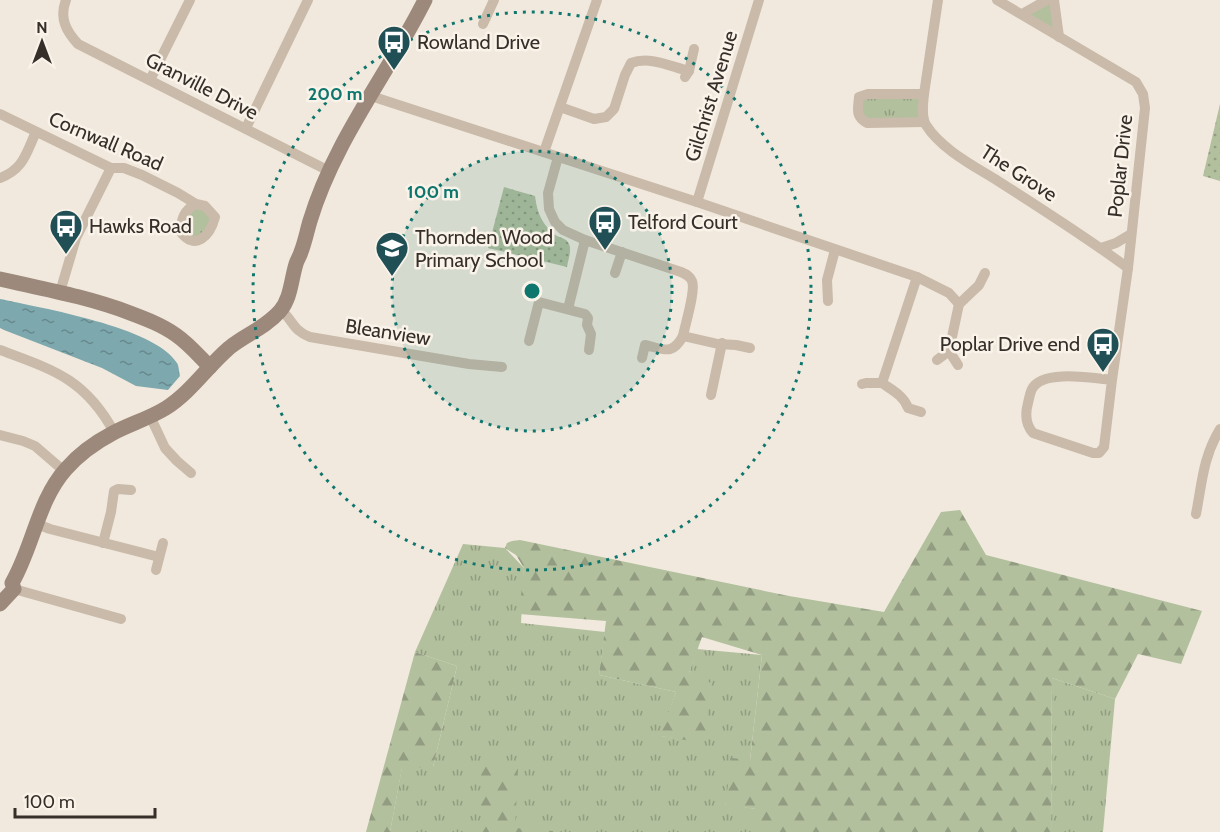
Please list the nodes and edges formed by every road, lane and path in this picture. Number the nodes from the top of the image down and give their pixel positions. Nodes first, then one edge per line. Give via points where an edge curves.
1 (66, 0) edge
2 (190, 0) edge
3 (308, 0) edge
4 (425, 0) edge
5 (494, 0) edge
6 (597, 0) edge
7 (759, 0) edge
8 (938, 0) edge
9 (997, 0) edge
10 (1047, 0) edge
11 (1054, 0) edge
12 (1022, 14) junction
13 (484, 24) dead end
14 (1059, 37) junction
15 (694, 49) dead end
16 (150, 80) junction
17 (924, 94) junction
18 (371, 96) junction
19 (561, 106) junction
20 (0, 114) edge
21 (924, 122) junction
22 (246, 128) junction
23 (36, 132) junction
24 (544, 152) junction
25 (558, 157) junction
26 (111, 168) junction
27 (329, 171) junction
28 (0, 178) edge
29 (697, 202) junction
30 (196, 204) dead end
31 (1131, 234) junction
32 (585, 240) junction
33 (1101, 248) junction
34 (835, 250) junction
35 (622, 252) junction
36 (1128, 268) junction
37 (615, 273) dead end
38 (985, 273) dead end
39 (917, 277) junction
40 (0, 279) edge
41 (60, 292) junction
42 (828, 301) dead end
43 (959, 304) junction
44 (568, 309) junction
45 (281, 310) junction
46 (682, 336) junction
47 (529, 341) dead end
48 (722, 343) junction
49 (750, 348) dead end
50 (0, 350) edge
51 (589, 350) dead end
52 (949, 351) junction
53 (642, 358) dead end
54 (937, 360) dead end
55 (958, 365) dead end
56 (210, 367) junction
57 (502, 367) dead end
58 (1112, 380) junction
59 (882, 383) junction
60 (862, 384) dead end
61 (711, 395) dead end
62 (921, 412) dead end
63 (150, 416) junction
64 (1220, 429) edge
65 (114, 432) junction
66 (0, 435) edge
67 (64, 471) junction
68 (191, 473) dead end
69 (130, 490) dead end
70 (1196, 514) dead end
71 (37, 524) junction
72 (103, 543) junction
73 (163, 543) dead end
74 (159, 557) junction
75 (156, 570) dead end
76 (14, 590) junction
77 (0, 604) edge
78 (121, 619) dead end

1 - 16 street, Granville Drive via 65,26 78,44
2 - 16 street
3 - 22 street
4 - 18 street
5 - 13 street
6 - 19 street
7 - 29 street, Gilchrist Avenue
8 - 17 street
9 - 12 street, Poplar Drive
10 - 12 street
11 - 14 street
12 - 14 street, Poplar Drive
14 - 31 street, Poplar Drive via 1136,82 1143,94 1145,108
15 - 19 street via 687,74 651,60 631,63 614,109 606,117 594,119
16 - 22 street, Granville Drive
17 - 21 street
17 - 21 street via 868,94 859,97 858,113 867,123
18 - 24 street
18 - 27 street
19 - 24 street
20 - 23 street, Cornwall Road
21 - 33 street, The Grove via 935,138 960,156
22 - 27 street, Granville Drive
23 - 26 street, Cornwall Road
23 - 28 street via 23,161 15,171
24 - 25 street
25 - 29 street
25 - 32 street via 548,193 549,209 563,230
26 - 30 street, Cornwall Road via 142,175
26 - 41 street via 76,238
27 - 45 street
29 - 34 street
31 - 33 street
31 - 36 street, Poplar Drive
32 - 35 street
32 - 44 street
33 - 36 street, The Grove
34 - 39 street
34 - 42 street via 827,280
35 - 37 street
35 - 46 street via 692,279 694,288
36 - 58 street, Poplar Drive
38 - 43 street via 985,287
39 - 43 street via 949,293
39 - 59 street
40 - 41 street
41 - 56 street via 112,306 163,327
43 - 52 street
44 - 47 street via 539,302
44 - 51 street via 588,318
45 - 56 street via 230,347
45 - 57 street, Bleanview via 295,329 310,337
46 - 48 street
46 - 53 street via 672,349 645,345
48 - 49 street
48 - 61 street
50 - 65 street via 50,369 77,386 95,403
52 - 54 street
52 - 55 street
56 - 63 street via 181,396
58 - 58 street, Poplar Drive via 1101,451 1093,453 1030,429 1026,410 1032,388 1046,378
59 - 60 street
59 - 62 street via 902,397 908,408
63 - 65 street
63 - 68 street via 165,448
64 - 70 street via 1205,462
65 - 67 street
66 - 67 street via 35,446
67 - 71 street
69 - 72 street via 114,491
71 - 72 street
71 - 76 street via 12,583
72 - 74 street
73 - 74 street
74 - 75 street
76 - 77 street
76 - 78 street

